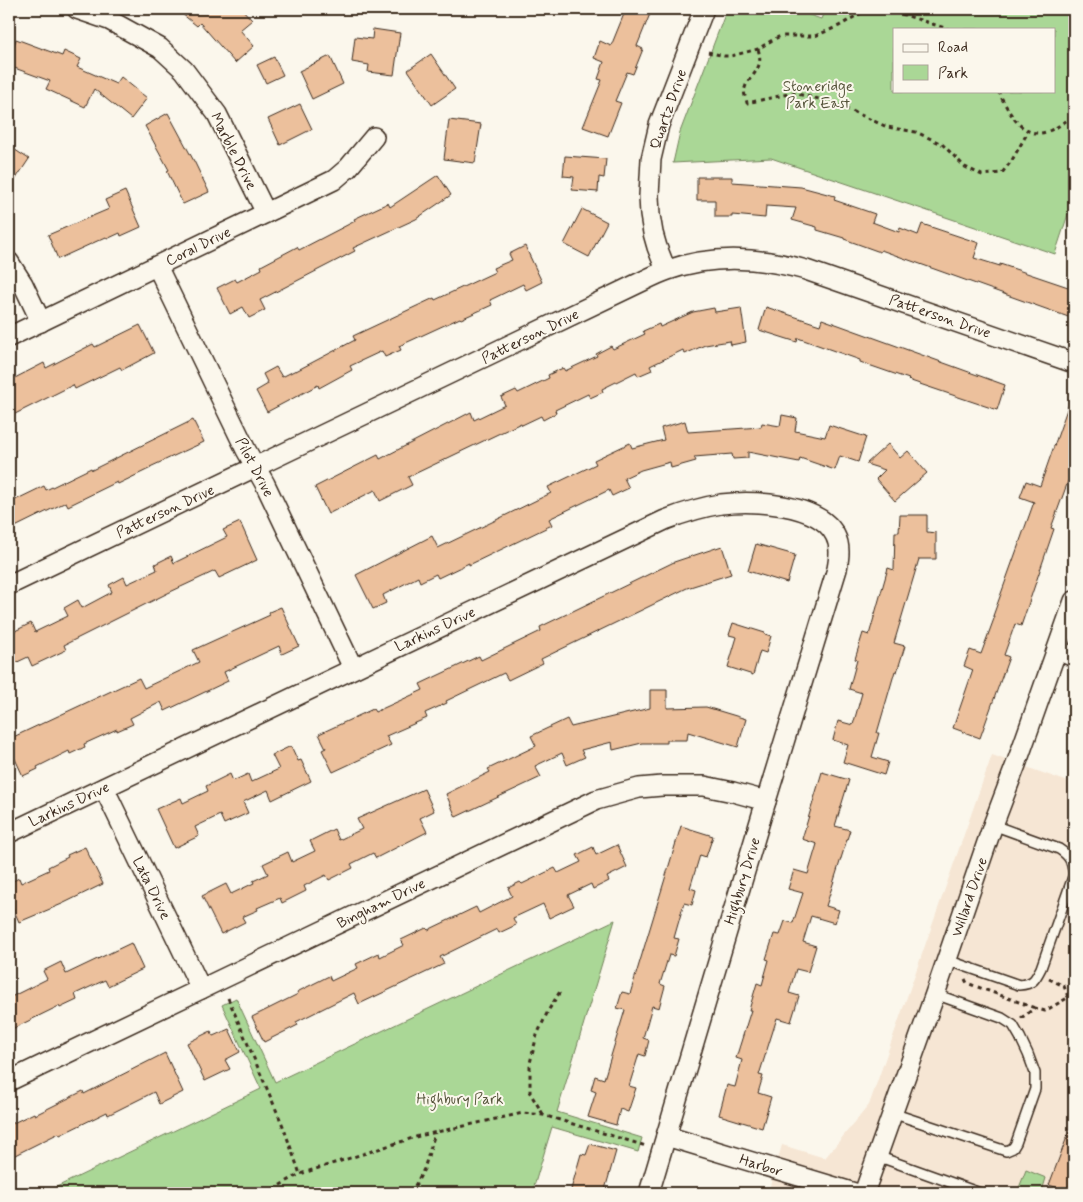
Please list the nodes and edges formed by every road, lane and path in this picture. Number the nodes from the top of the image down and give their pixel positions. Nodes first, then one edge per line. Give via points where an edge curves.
1 (77, 9) edge
2 (704, 9) edge
3 (870, 9) edge
4 (886, 9) edge
5 (945, 28) edge
6 (758, 49) junction
7 (708, 52) dead end
8 (999, 92) edge
9 (1074, 115) edge
10 (1028, 132) junction
11 (374, 137) dead end
12 (266, 214) junction
13 (9, 262) edge
14 (157, 266) junction
15 (666, 270) junction
16 (40, 322) junction
17 (9, 337) edge
18 (1074, 363) edge
19 (256, 467) junction
20 (838, 569) joint
21 (9, 585) edge
22 (1074, 601) edge
23 (1066, 654) edge
24 (353, 668) junction
25 (104, 788) junction
26 (766, 801) junction
27 (993, 825) junction
28 (9, 833) edge
29 (947, 960) junction
30 (962, 974) dead end
31 (1048, 979) dead end
32 (201, 989) junction
33 (561, 990) dead end
34 (935, 994) junction
35 (1074, 994) edge
36 (1068, 997) junction
37 (228, 998) dead end
38 (1036, 1008) junction
39 (1013, 1025) junction
40 (9, 1081) edge
41 (892, 1113) junction
42 (543, 1115) junction
43 (435, 1132) junction
44 (666, 1136) junction
45 (652, 1148) dead end
46 (877, 1156) junction
47 (300, 1174) junction
48 (266, 1193) edge
49 (410, 1193) edge
50 (649, 1193) edge
51 (855, 1193) edge
52 (864, 1193) edge
53 (980, 1193) edge

1 - 12 street, Marble Drive via 109,20 143,38 160,48 184,70 217,114
2 - 15 street, Quartz Drive via 660,126 651,159 650,215
3 - 6 path via 815,36 781,36
4 - 5 path
6 - 7 path via 731,56
6 - 10 path via 760,64 744,89 747,103 794,93 819,99 887,127 916,132 942,144 965,167 982,175 1002,173
8 - 10 path via 1009,112
9 - 10 path via 1052,130 1038,134
11 - 12 street, Coral Drive via 334,180
12 - 14 street, Coral Drive
13 - 16 street
14 - 16 street, Coral Drive
14 - 19 street, Pilot Drive
15 - 18 street, Patterson Drive via 724,259 785,264
15 - 19 street, Patterson Drive
16 - 17 street, Coral Drive
19 - 21 street, Patterson Drive
19 - 24 street, Pilot Drive
20 - 24 street, Larkins Drive via 836,536 819,518 800,510 764,504 720,504 665,520
20 - 26 street, Highbury Drive
22 - 23 street, Willard Drive
23 - 27 street, Willard Drive via 1017,762
24 - 25 street, Larkins Drive
25 - 28 street, Larkins Drive
25 - 32 street, Lata Drive
26 - 32 street, Bingham Drive via 704,786 639,788 596,800
26 - 44 street, Highbury Drive
27 - 29 street, Willard Drive
27 - 29 lane via 1059,849 1072,862 1074,874 1041,968 1029,984 1019,985
29 - 34 street, Willard Drive
30 - 38 path via 967,983
31 - 36 path via 1064,986
32 - 40 street, Bingham Drive
33 - 42 path via 537,1035 530,1063 530,1093
34 - 39 lane
34 - 41 street, Willard Drive
35 - 36 path
36 - 38 path via 1045,1011
37 - 47 path
38 - 39 path
39 - 41 lane via 1035,1072 1035,1089 1013,1148 1002,1151
41 - 46 street, Willard Drive
42 - 43 path via 523,1113
42 - 45 path
43 - 47 path
43 - 49 path via 424,1168
44 - 50 street, Highbury Drive
44 - 51 street, Harbor
46 - 52 street, Willard Drive
46 - 53 lane
47 - 48 path

